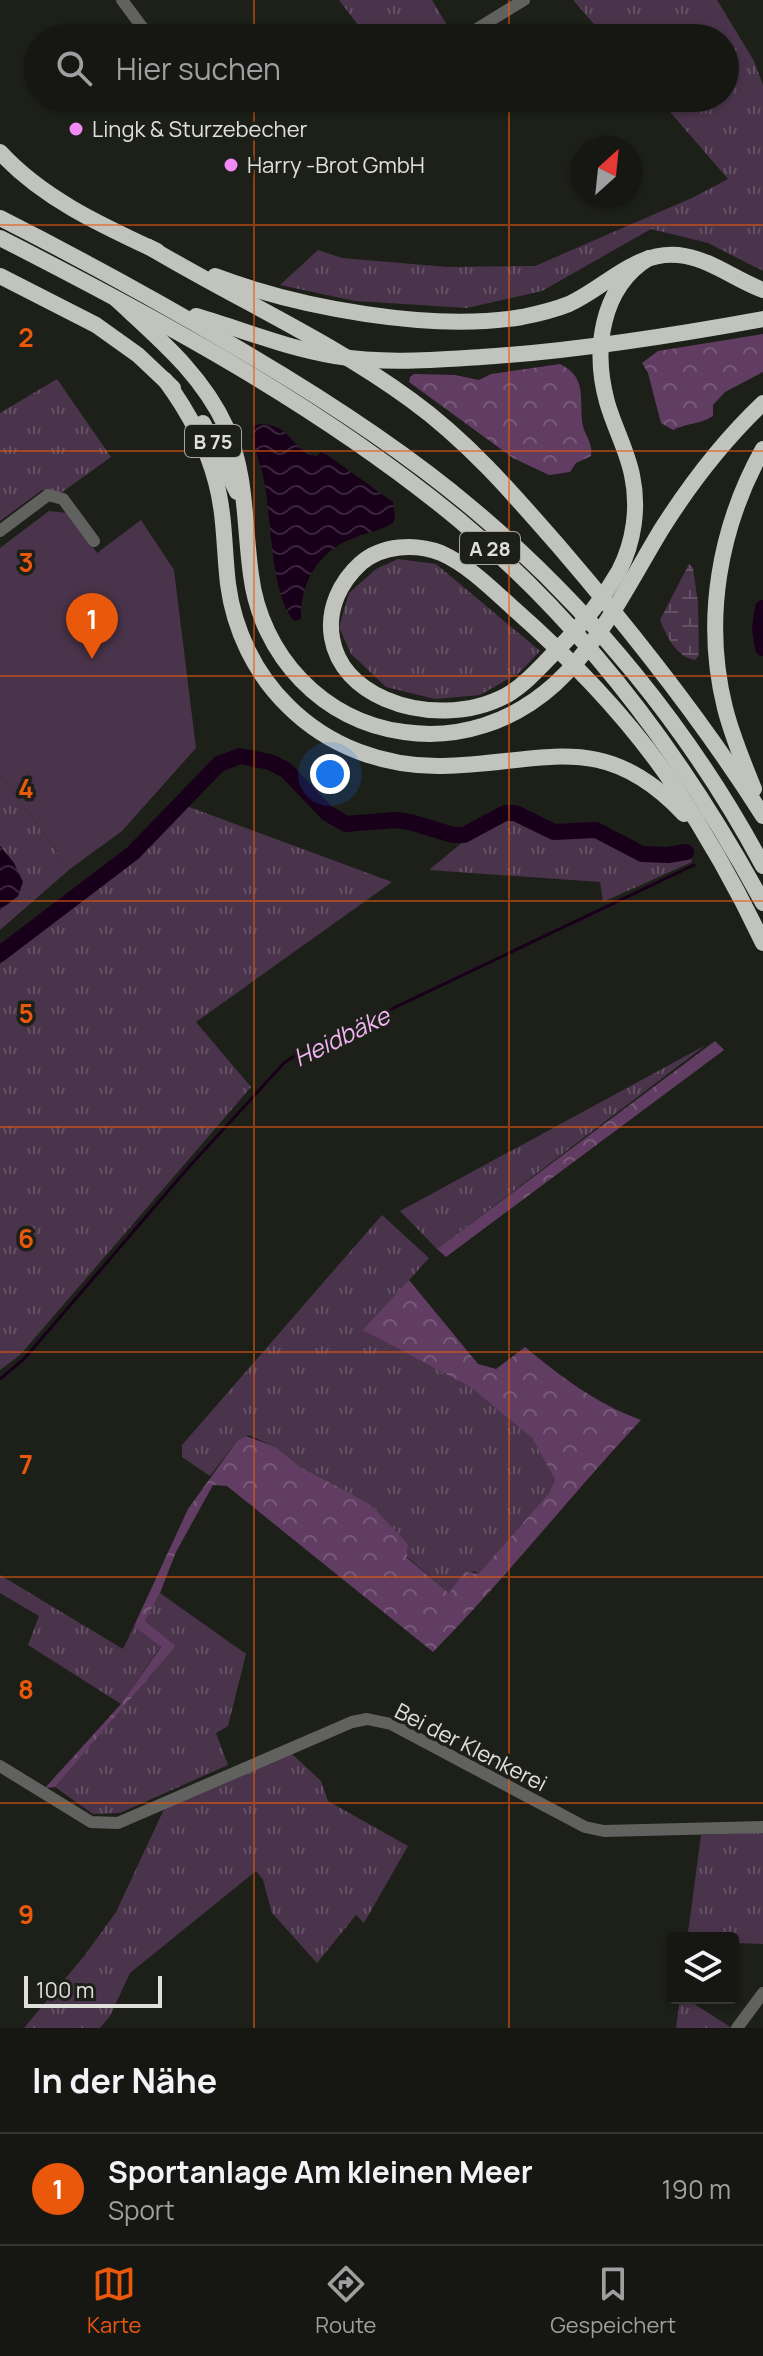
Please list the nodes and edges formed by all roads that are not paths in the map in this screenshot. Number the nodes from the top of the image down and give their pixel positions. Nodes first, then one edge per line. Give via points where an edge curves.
1 (122, 0) edge
2 (524, 0) edge
3 (140, 24) edge
4 (485, 24) edge
5 (0, 152) edge
6 (0, 218) edge
7 (0, 238) edge
8 (149, 247) junction
9 (649, 258) junction
10 (0, 276) edge
11 (763, 290) edge
12 (116, 299) junction
13 (171, 309) junction
14 (763, 319) edge
15 (165, 380) junction
16 (763, 403) edge
17 (763, 449) edge
18 (246, 512) junction
19 (0, 531) edge
20 (94, 541) dead end
21 (619, 586) junction
22 (763, 814) edge
23 (708, 840) junction
24 (763, 866) edge
25 (763, 903) edge
26 (763, 943) edge
27 (0, 1766) edge
28 (763, 1827) edge
29 (763, 1993) edge
30 (737, 2028) edge

1 - 3 street
2 - 4 street
5 - 8 highway via 51,195
6 - 13 highway, A 28
7 - 12 highway, A 28
8 - 9 highway via 241,286 304,303 378,315 453,319 519,317 555,309
8 - 22 highway via 358,363 481,459 684,701
9 - 11 highway via 686,256
9 - 21 highway via 623,279 604,323 601,360 608,404 632,473 636,504
10 - 15 highway via 96,325
12 - 18 highway via 205,390 234,449
12 - 25 highway, A 28 via 339,431 460,521 511,567 605,666 658,734
13 - 14 highway via 296,349 383,361 534,354
13 - 24 highway, A 28 via 415,463 523,554 617,653 666,714
15 - 18 highway, B 75 via 204,424
15 - 23 highway via 195,427 216,481 229,586 242,638 271,687 311,726 365,754 408,765 548,756 608,763 663,793
16 - 21 highway via 720,447
17 - 22 highway via 727,533 715,623 725,706
18 - 21 highway via 251,577 265,627 280,655 322,699 391,731 441,734 513,714 554,685 590,645
19 - 20 street via 48,495 63,499
21 - 23 highway via 572,635 539,668 509,693 457,710 395,704 370,692 350,676 332,637 337,594 368,558 412,546 439,552 461,564 543,634 591,683 653,757
23 - 26 highway
27 - 28 street, Bei der Klenkerei via 91,1822 118,1823 367,1719 391,1724 585,1827
29 - 30 street

